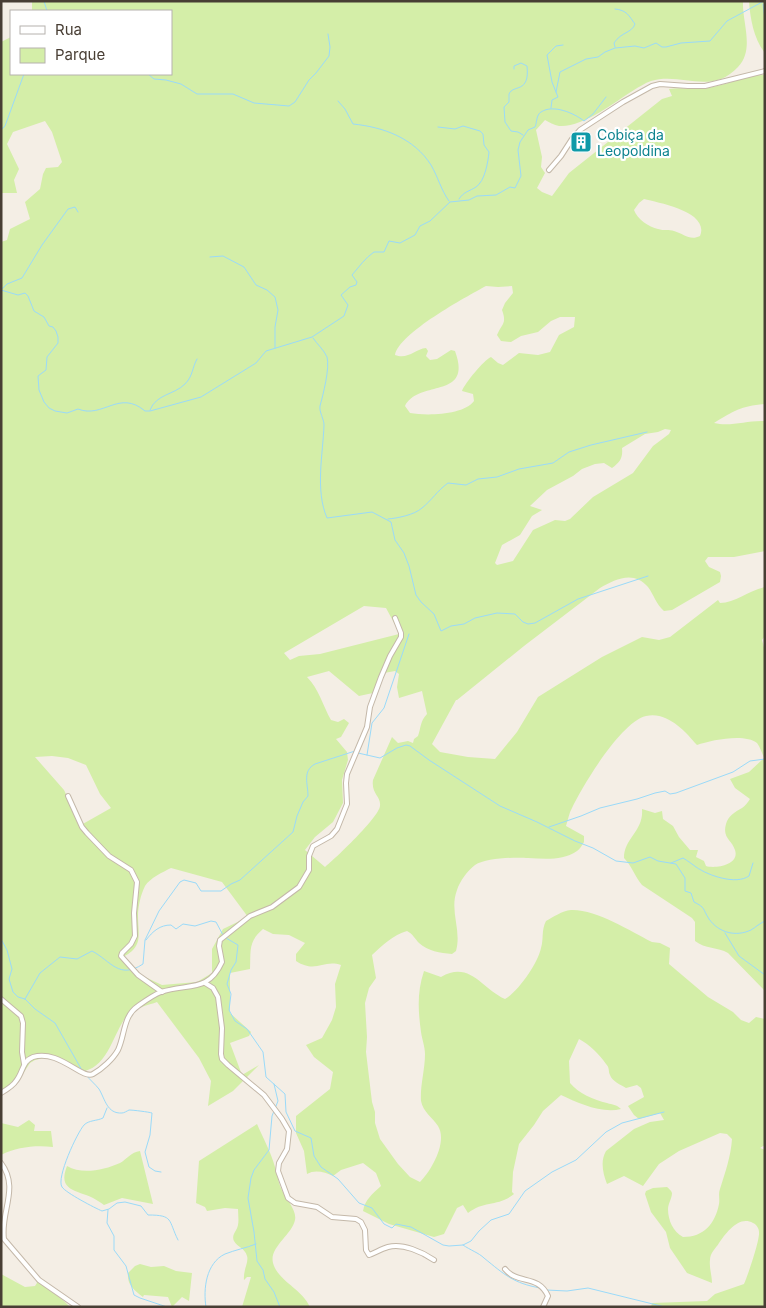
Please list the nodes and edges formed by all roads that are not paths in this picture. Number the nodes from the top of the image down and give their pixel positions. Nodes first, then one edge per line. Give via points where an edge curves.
1 (765, 71) edge
2 (550, 170) dead end
3 (395, 618) dead end
4 (68, 796) dead end
5 (205, 983) junction
6 (162, 992) junction
7 (1, 999) edge
8 (24, 1064) junction
9 (1, 1093) edge
10 (1, 1163) edge
11 (434, 1260) dead end
12 (505, 1269) dead end
13 (78, 1307) edge
14 (543, 1307) edge

1 - 2 street via 705,86 652,86 580,130
3 - 5 street via 402,637 381,677 370,707 367,727 347,774 347,804 337,829 313,846 309,870 299,887 272,907 250,916 220,940 222,962
4 - 6 street via 87,833 109,856 134,873 138,886 134,913 136,932 132,944 121,956 138,975
5 - 6 street
5 - 11 street via 218,997 222,1059 264,1095 290,1135 278,1171 290,1199 301,1205 314,1206 332,1217 361,1222 368,1255 400,1246
6 - 8 street via 131,1012 117,1052 92,1075 82,1074 66,1062 46,1056 33,1057
7 - 8 street via 21,1016
8 - 9 street via 16,1082
10 - 13 street via 8,1172 9,1181 3,1218 4,1239 39,1280
12 - 14 street via 516,1278 542,1286 548,1296

